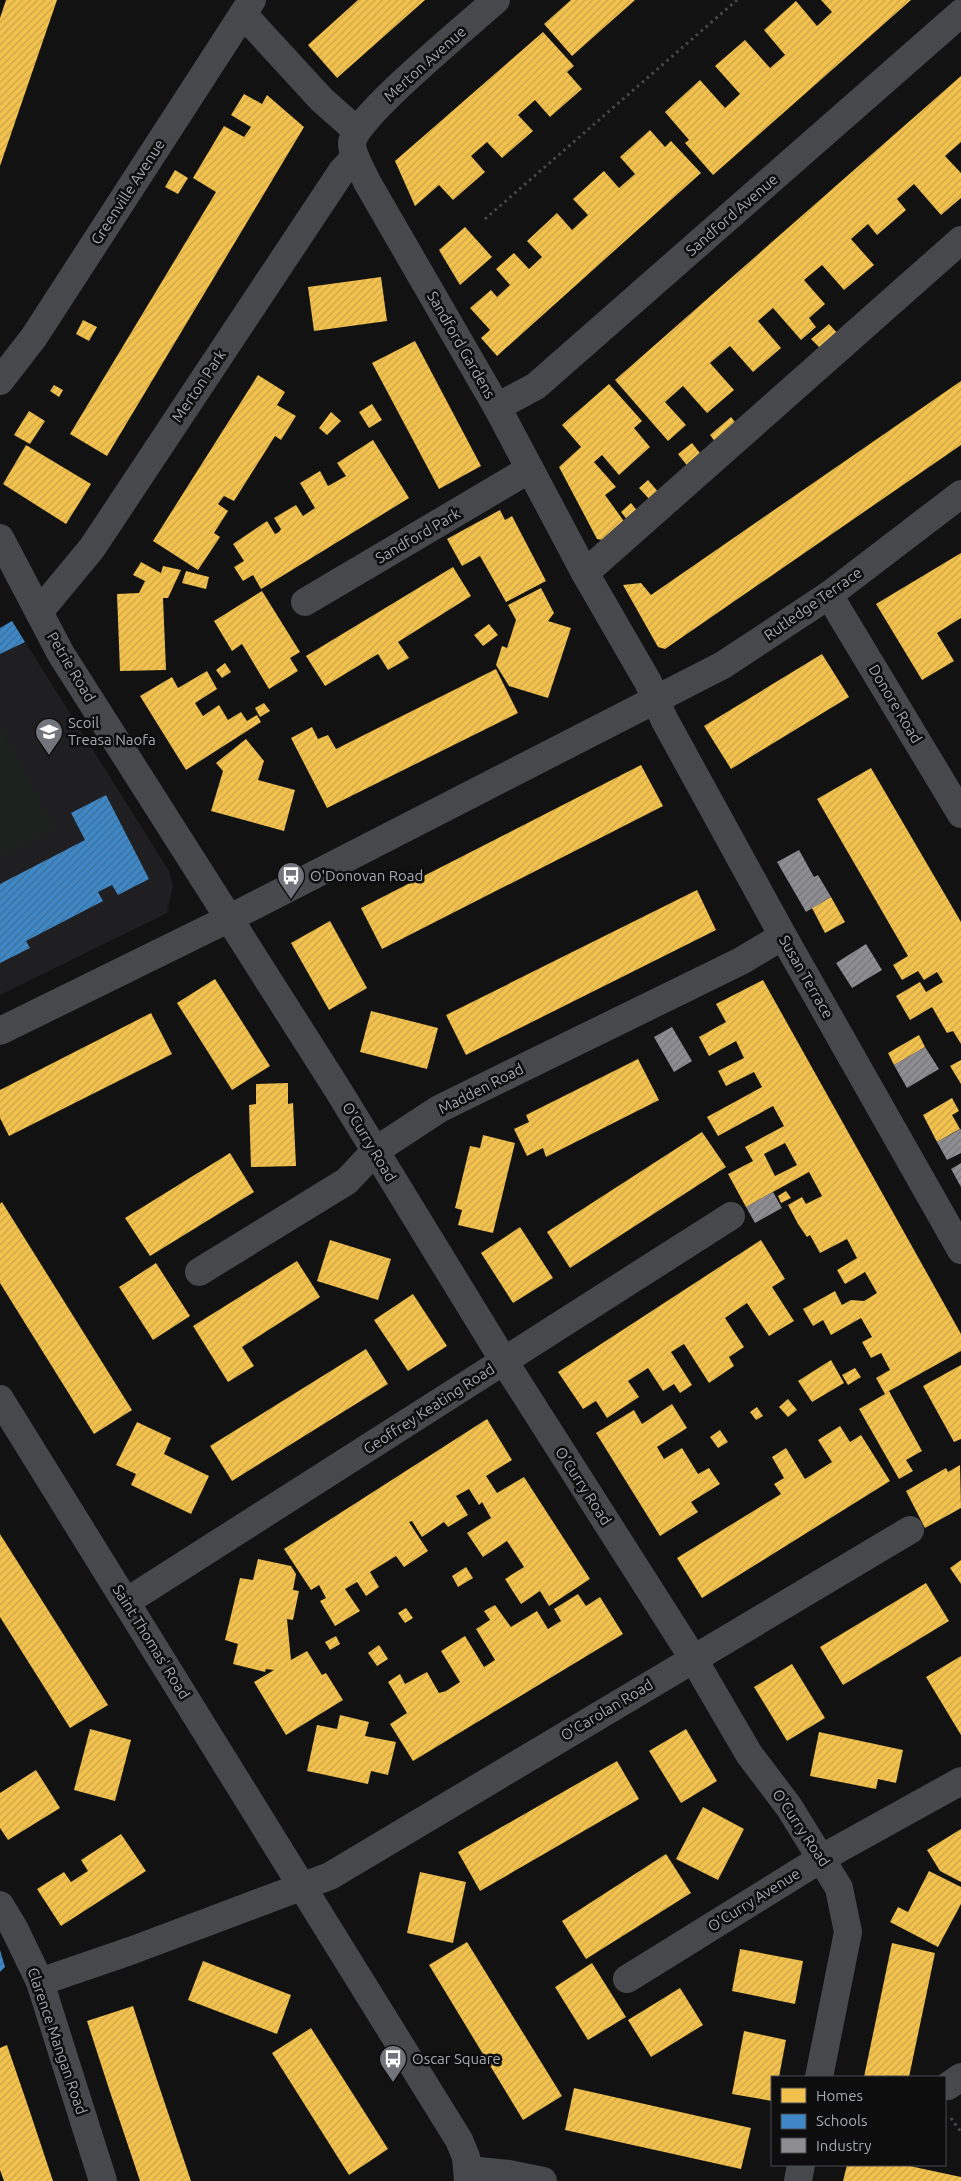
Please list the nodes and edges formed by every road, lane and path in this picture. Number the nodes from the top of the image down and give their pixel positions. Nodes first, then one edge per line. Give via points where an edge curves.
1 (496, 0) edge
2 (737, 0) edge
3 (247, 7) edge
4 (961, 14) edge
5 (356, 143) junction
6 (485, 219) dead end
7 (961, 240) edge
8 (0, 381) edge
9 (497, 407) junction
10 (530, 469) junction
11 (961, 494) edge
12 (0, 538) edge
13 (585, 573) junction
14 (829, 595) junction
15 (305, 602) dead end
16 (39, 612) junction
17 (656, 700) junction
18 (961, 814) edge
19 (228, 918) junction
20 (782, 936) junction
21 (0, 1032) edge
22 (375, 1151) junction
23 (731, 1216) dead end
24 (961, 1250) edge
25 (199, 1272) dead end
26 (504, 1361) junction
27 (0, 1399) edge
28 (910, 1530) dead end
29 (126, 1602) junction
30 (693, 1658) junction
31 (961, 1780) edge
32 (822, 1858) junction
33 (302, 1884) junction
34 (0, 1905) edge
35 (627, 1979) dead end
36 (40, 1982) junction
37 (819, 2076) edge
38 (801, 2166) edge
39 (468, 2176) edge
40 (103, 2181) edge
41 (543, 2181) edge
42 (798, 2181) edge

1 - 5 street, Merton Avenue via 393,92
2 - 6 path
3 - 5 street, Sandford Gardens
3 - 8 street, Greenville Avenue via 34,337
4 - 9 street, Sandford Avenue via 536,386
5 - 9 street, Sandford Gardens via 368,182
5 - 16 street, Merton Park via 342,171 92,548
7 - 13 street
9 - 10 street, Sandford Gardens
10 - 13 street, Sandford Gardens
10 - 15 street, Sandford Park
11 - 14 street, Rutledge Terrace
12 - 16 street, Petrie Road
13 - 17 street, Sandford Gardens
14 - 17 street, Rutledge Terrace via 723,665
14 - 18 street, Donore Road
16 - 19 street, Petrie Road via 62,654
17 - 19 street
17 - 20 street, Susan Terrace
19 - 21 street
19 - 22 street, O'Curry Road
20 - 22 street, Madden Road via 741,961 439,1109
20 - 24 street, Susan Terrace
22 - 25 street, Madden Road via 347,1181
22 - 26 street, O'Curry Road
23 - 26 street, Geoffrey Keating Road
26 - 29 street, Geoffrey Keating Road
26 - 30 street, O'Curry Road
27 - 29 street, Saint Thomas' Road
28 - 30 street, O'Carolan Road
29 - 33 street, Saint Thomas' Road
30 - 32 street, O'Curry Road via 749,1754
30 - 33 street, O'Carolan Road via 330,1876
31 - 32 street, O'Curry Avenue
32 - 35 street, O'Curry Avenue
32 - 37 street, O'Curry Road via 840,1888 848,1932
33 - 36 street via 133,1950
33 - 39 street, Saint Thomas' Road via 459,2140 466,2157
34 - 36 street, Clarence Mangan Road
36 - 40 street, Clarence Mangan Road
38 - 42 street
39 - 41 street via 509,2174

